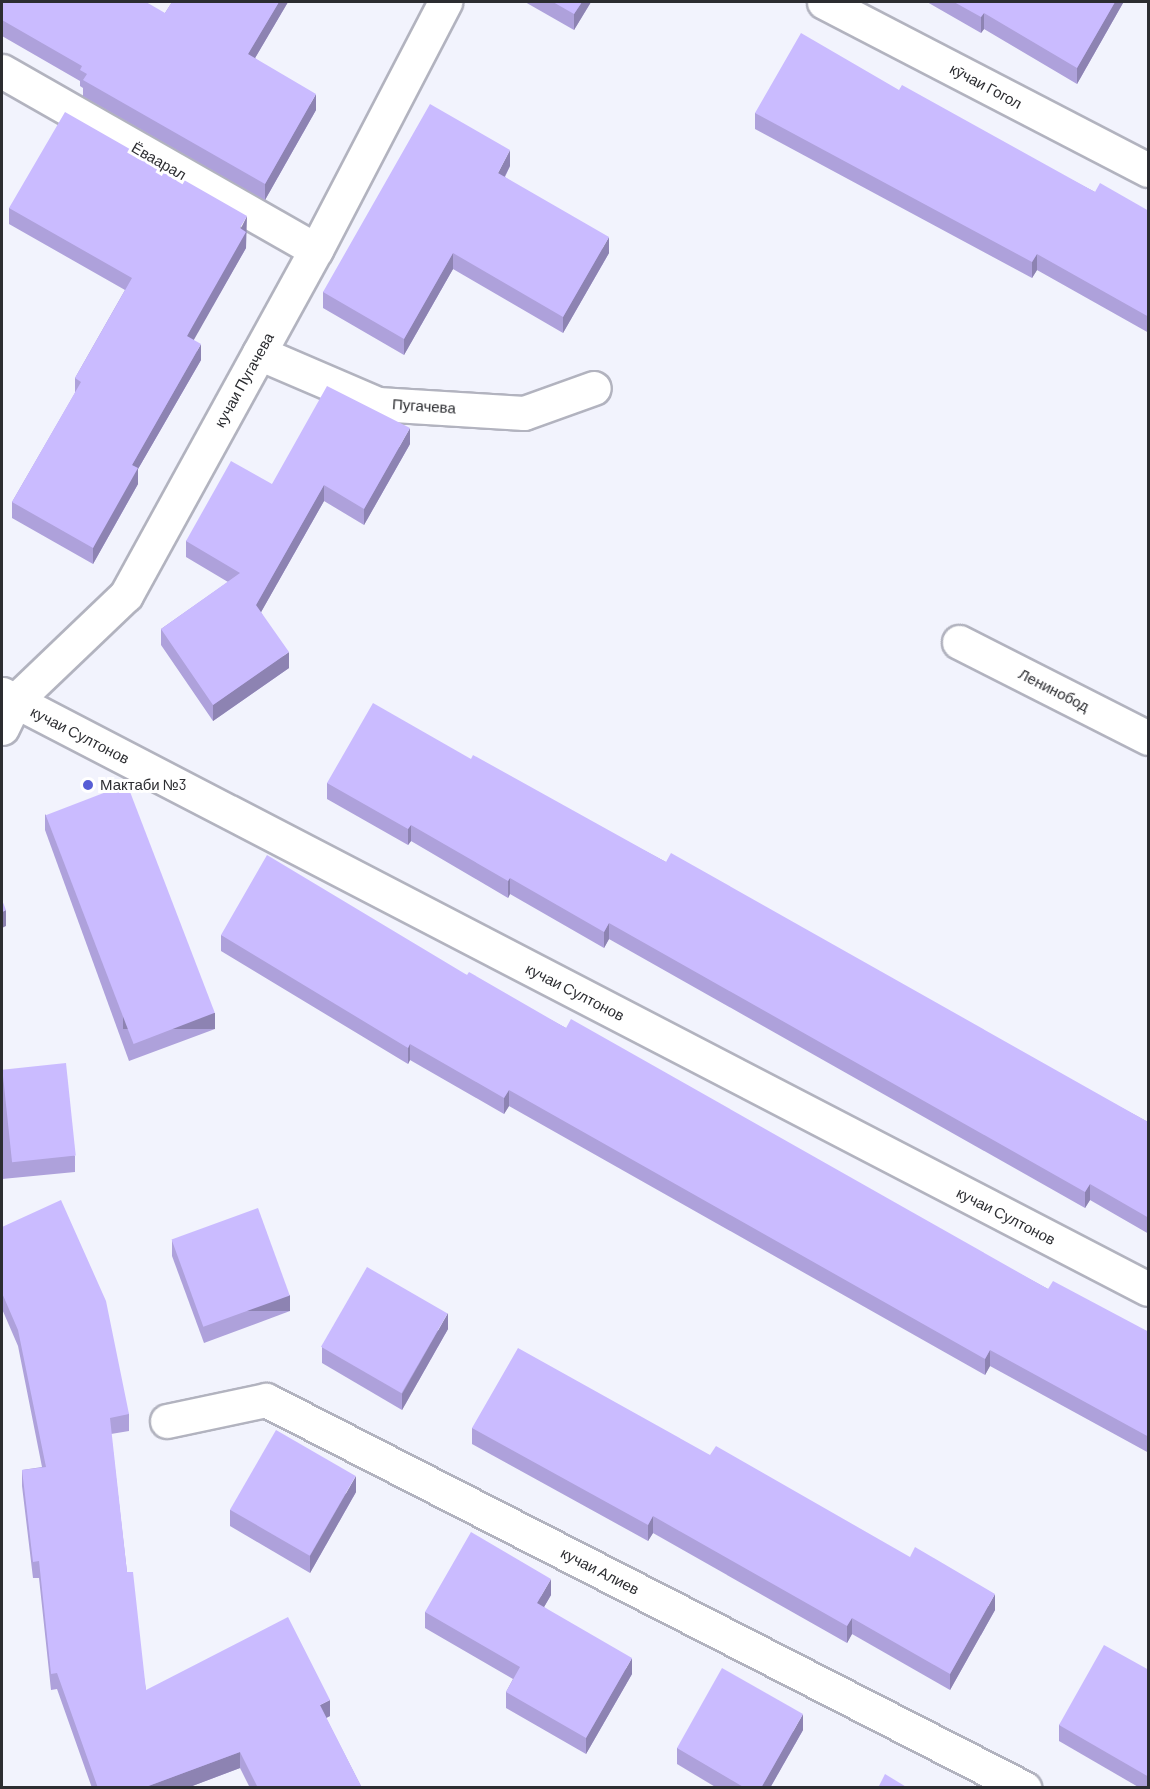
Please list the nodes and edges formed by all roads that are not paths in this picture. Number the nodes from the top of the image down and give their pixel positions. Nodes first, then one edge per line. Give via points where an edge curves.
1 (444, 2) edge
2 (825, 2) edge
3 (2, 72) edge
4 (1149, 170) edge
5 (316, 250) junction
6 (259, 353) junction
7 (594, 388) dead end
8 (959, 642) dead end
9 (6, 708) edge
10 (1149, 738) edge
11 (1149, 1290) edge
12 (167, 1421) dead end
13 (1024, 1788) edge

1 - 5 street, кучаи Пугачева
2 - 4 street, кӯчаи Гогол
3 - 5 street, Ёваарал
5 - 6 street, кучаи Пугачева
6 - 7 street, Пугачева via 378,404 524,413
6 - 9 street, кучаи Пугачева via 126,595
8 - 10 street, Ленинобод
9 - 11 street, кучаи Султонов
12 - 13 street, кучаи Алиев via 266,1400

